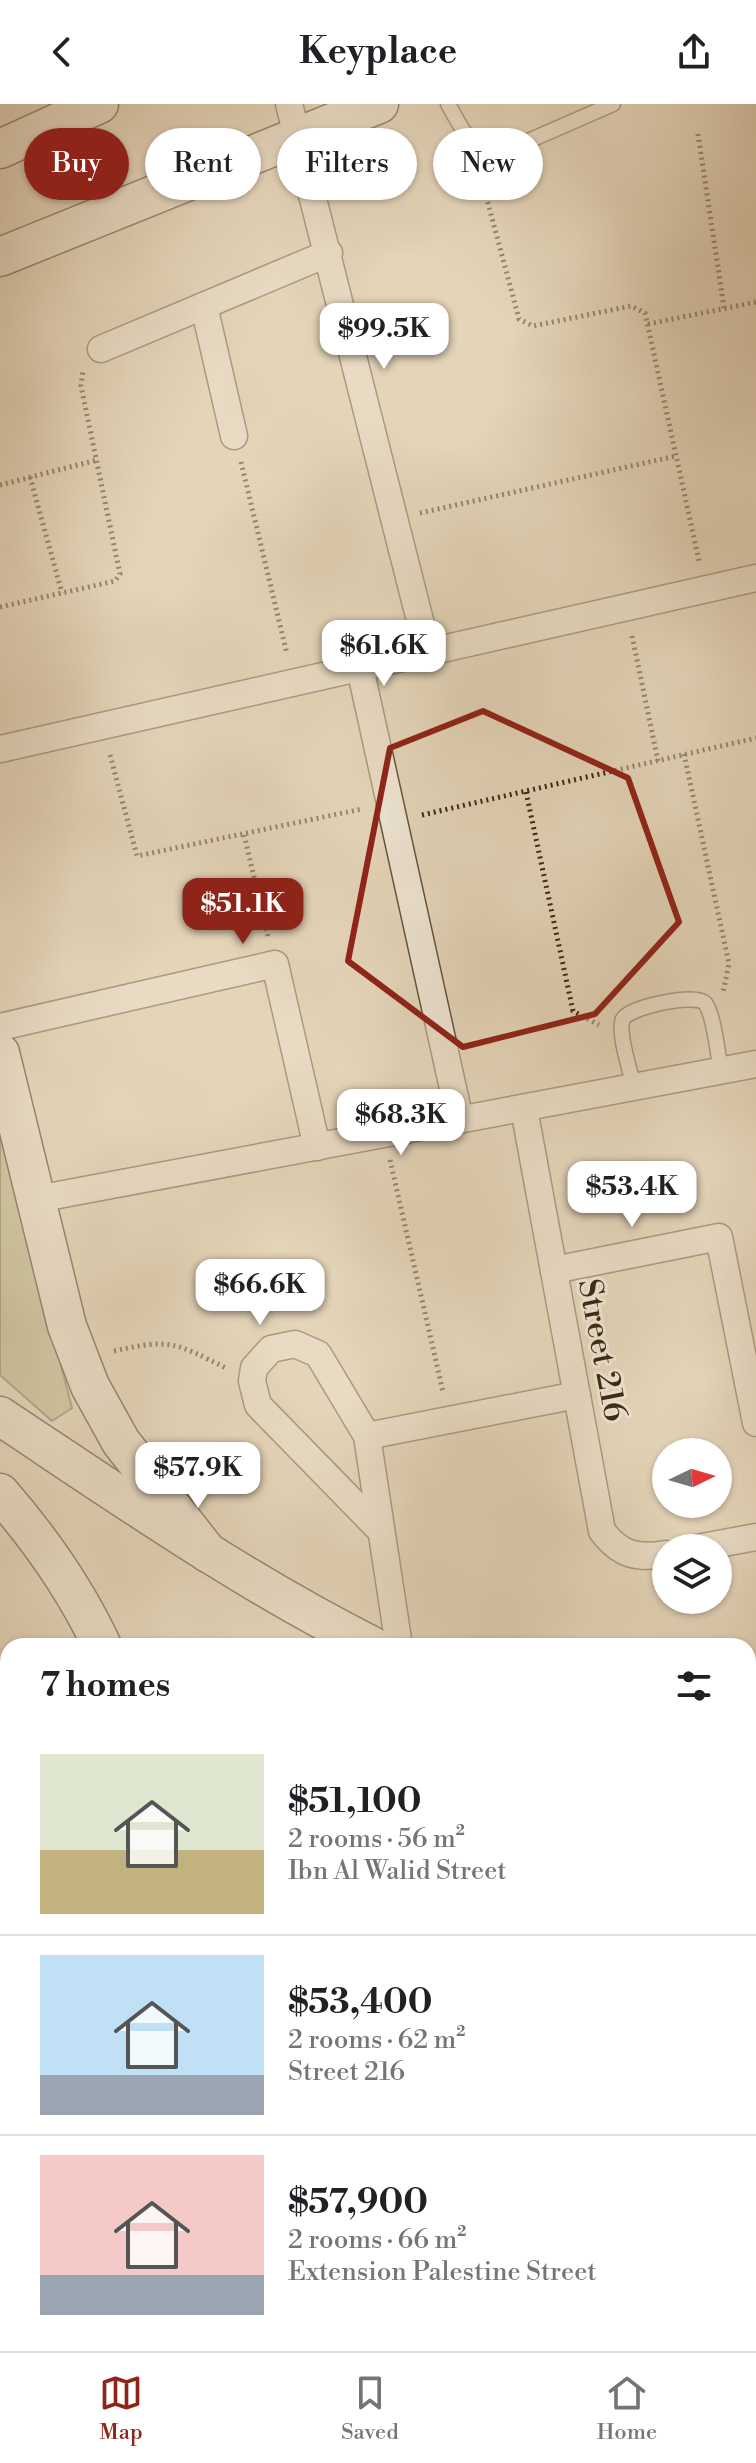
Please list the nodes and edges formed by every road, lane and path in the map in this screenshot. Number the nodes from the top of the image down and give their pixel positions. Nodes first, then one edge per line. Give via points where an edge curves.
1 (99, 104) edge
2 (379, 104) edge
3 (448, 104) edge
4 (613, 104) edge
5 (295, 121) edge
6 (462, 128) edge
7 (698, 134) dead end
8 (543, 135) edge
9 (0, 149) edge
10 (487, 200) edge
11 (329, 253) junction
12 (0, 257) edge
13 (756, 302) edge
14 (204, 306) junction
15 (724, 308) junction
16 (648, 324) junction
17 (101, 349) joint
18 (234, 436) joint
19 (676, 456) junction
20 (97, 460) junction
21 (30, 477) junction
22 (0, 485) edge
23 (395, 519) junction
24 (756, 578) edge
25 (705, 589) junction
26 (62, 593) junction
27 (0, 607) edge
28 (626, 607) junction
29 (428, 652) junction
30 (360, 668) junction
31 (294, 683) junction
32 (103, 726) junction
33 (756, 738) edge
34 (0, 749) edge
35 (684, 754) junction
36 (658, 761) junction
37 (526, 792) junction
38 (392, 812) junction
39 (244, 835) junction
40 (275, 964) junction
41 (709, 1010) junction
42 (621, 1026) junction
43 (0, 1027) edge
44 (0, 1053) edge
45 (756, 1064) edge
46 (721, 1071) junction
47 (634, 1087) junction
48 (524, 1109) junction
49 (460, 1120) junction
50 (385, 1134) junction
51 (317, 1147) junction
52 (37, 1199) junction
53 (554, 1270) junction
54 (80, 1359) junction
55 (252, 1381) junction
56 (577, 1395) junction
57 (0, 1416) edge
58 (449, 1420) junction
59 (756, 1423) edge
60 (367, 1436) junction
61 (0, 1493) edge
62 (381, 1531) junction
63 (756, 1537) edge
64 (732, 1541) edge
65 (208, 1553) junction
66 (652, 1556) edge
67 (98, 1638) edge
68 (356, 1638) edge
69 (398, 1638) edge

1 - 9 street
2 - 5 street
3 - 6 lane
4 - 8 lane
5 - 11 street
5 - 12 street
7 - 15 path
10 - 16 path via 519,319 538,326 631,306 642,310
11 - 14 street
11 - 23 street
13 - 15 path
14 - 17 street
14 - 18 street
15 - 16 path
16 - 19 path
17 - 20 path via 91,355 81,375
18 - 31 path
19 - 23 path
19 - 25 path
20 - 21 path
20 - 26 path via 120,574 115,581
21 - 22 path
21 - 26 path
23 - 29 street
24 - 25 street
25 - 28 street
26 - 27 path
28 - 29 street
28 - 36 path
29 - 30 street
30 - 31 street
30 - 38 street
31 - 32 street
32 - 34 street
32 - 39 path via 137,856
33 - 35 path
35 - 36 path
35 - 41 path via 729,964 727,981
36 - 37 path
37 - 38 path
37 - 42 path via 573,1011 587,1021
38 - 39 path
38 - 49 street
39 - 40 path
40 - 43 street
40 - 51 street
41 - 42 lane via 692,998 631,1012
41 - 46 lane
42 - 47 lane
44 - 52 street
45 - 46 street
46 - 47 street
47 - 48 street
48 - 49 street
48 - 53 street, Street 216
49 - 50 street
50 - 51 street
50 - 58 path
51 - 52 street
52 - 54 street
53 - 56 street, Street 216
53 - 59 street via 719,1237
54 - 55 path via 172,1343
54 - 65 street via 121,1442
55 - 60 street via 254,1368 271,1349 307,1347 318,1354
55 - 62 street via 266,1415
56 - 58 street
56 - 66 street, Street 216 via 602,1531 627,1555
57 - 65 street
58 - 60 street
60 - 62 street
61 - 67 street via 84,1607
62 - 69 street
63 - 64 street
65 - 68 street

